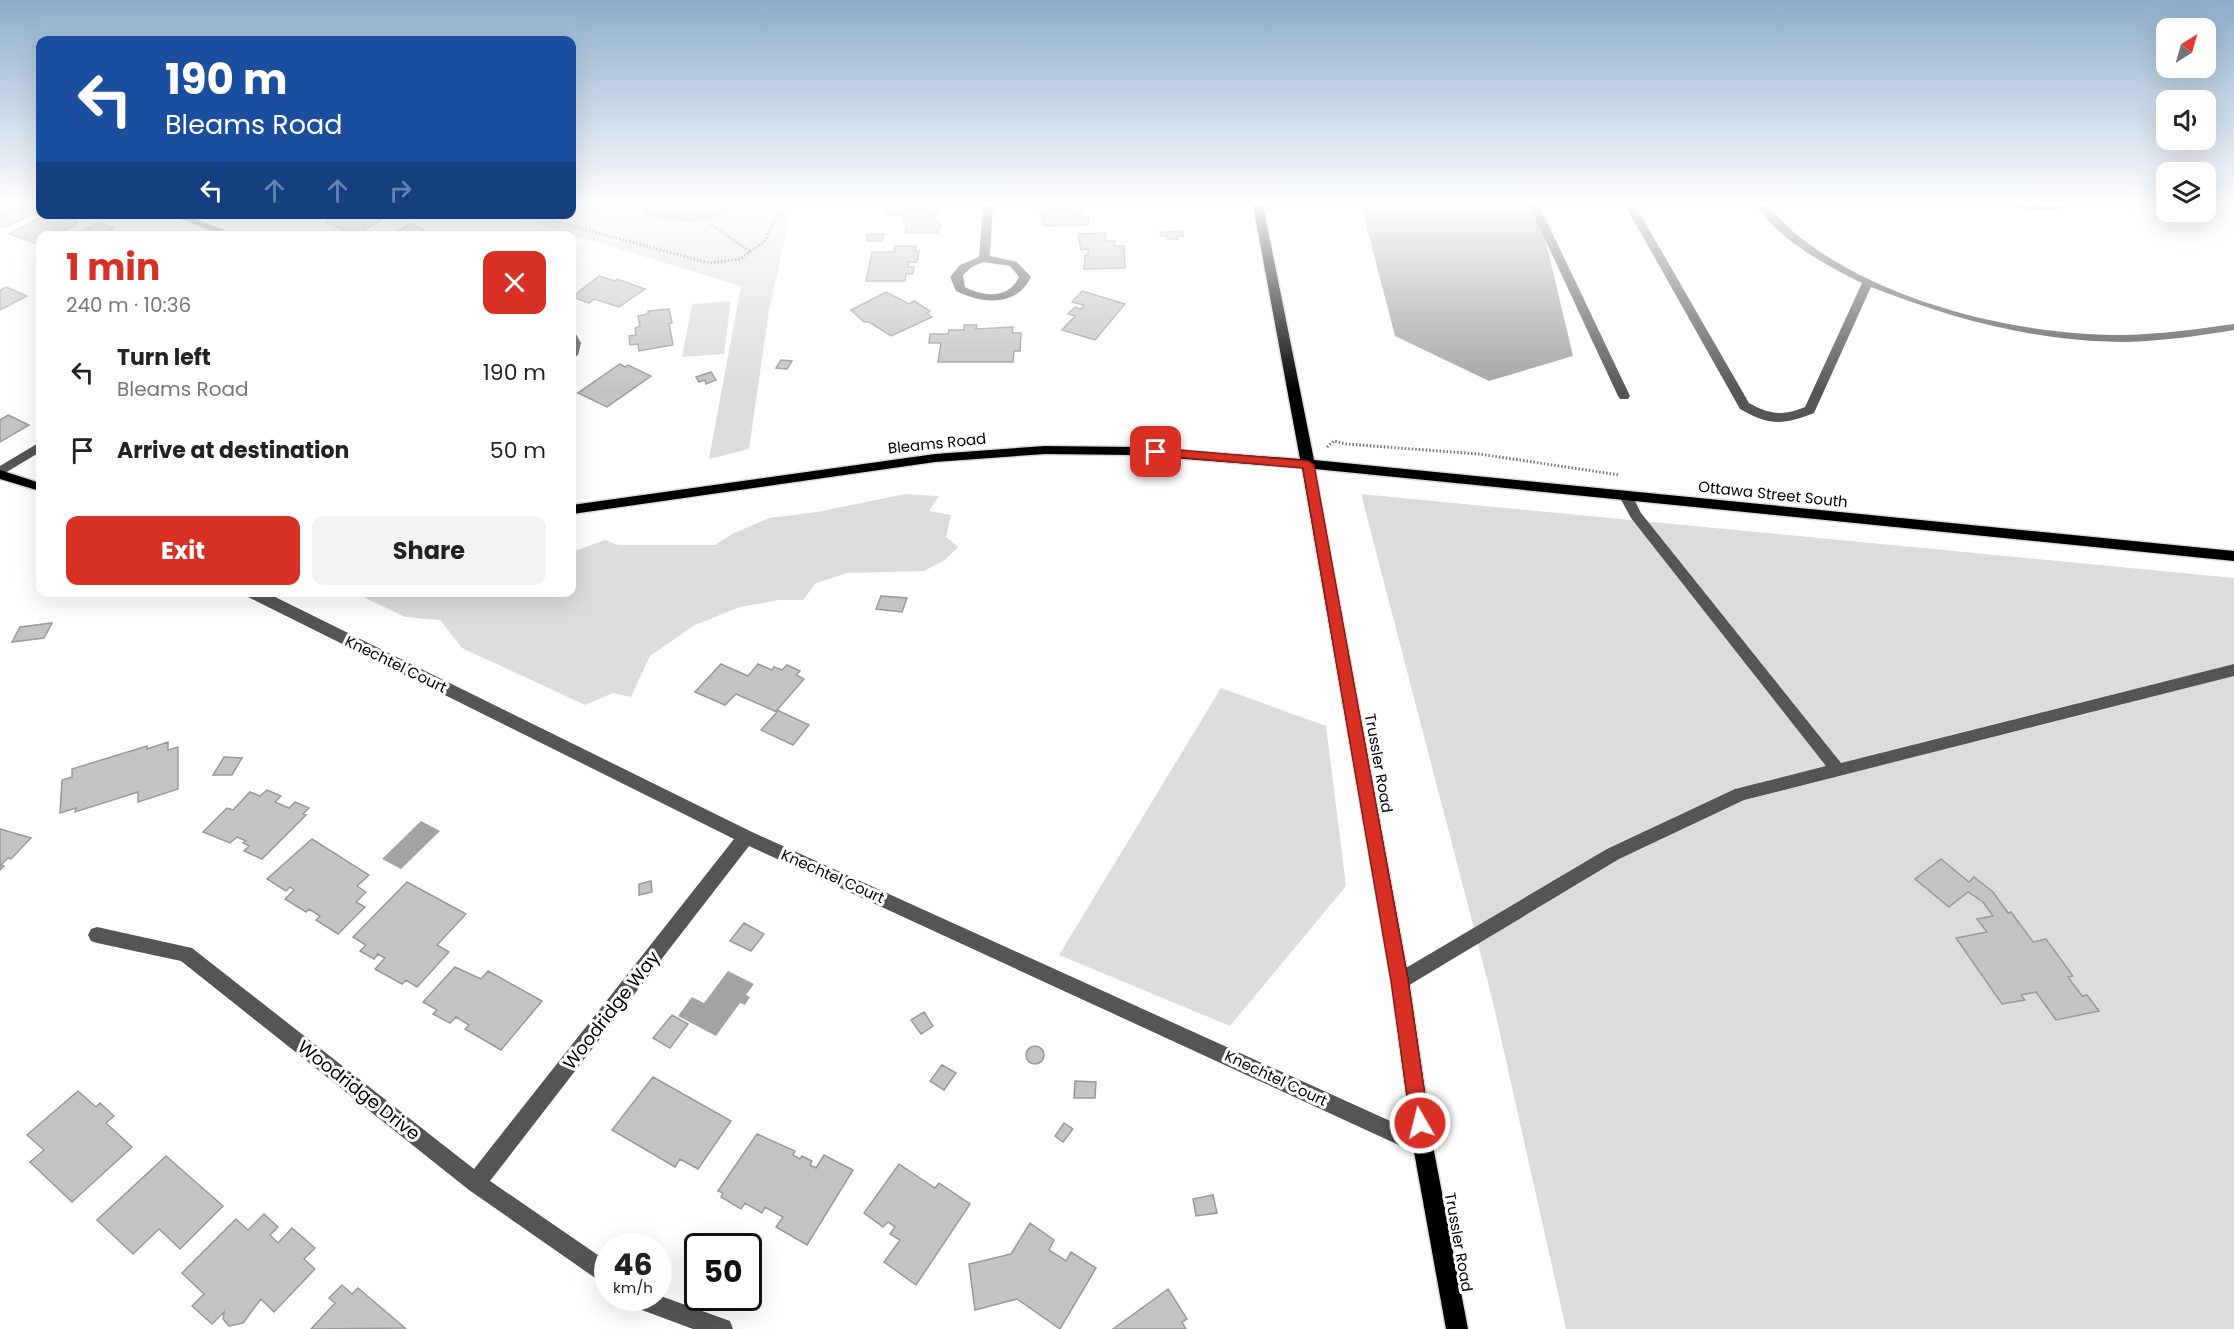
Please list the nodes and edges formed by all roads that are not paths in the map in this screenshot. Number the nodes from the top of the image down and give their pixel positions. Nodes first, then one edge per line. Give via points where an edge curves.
1 (965, 267) edge
2 (1020, 267) edge
3 (1270, 267) edge
4 (1563, 267) edge
5 (1665, 267) edge
6 (1841, 267) edge
7 (1868, 281) junction
8 (2234, 327) edge
9 (1624, 396) dead end
10 (36, 449) edge
11 (1308, 465) junction
12 (0, 473) edge
13 (36, 486) edge
14 (1626, 496) junction
15 (576, 509) edge
16 (2234, 556) edge
17 (260, 597) edge
18 (2234, 670) edge
19 (1838, 770) junction
20 (746, 837) junction
21 (97, 935) dead end
22 (1400, 981) junction
23 (1423, 1146) junction
24 (476, 1183) junction
25 (594, 1265) edge
26 (672, 1310) edge
27 (722, 1329) edge
28 (1456, 1329) edge

1 - 2 street via 959,271 960,289 974,296 992,297 1011,293 1023,283 1025,276
3 - 11 main road, Trussler Road
4 - 9 street
5 - 7 street via 1744,406 1763,417 1787,420 1810,410
6 - 7 street
7 - 8 street via 1953,313 2059,335 2148,338
10 - 12 street
11 - 14 main road, Ottawa Street South
11 - 15 main road, Bleams Road via 1133,451 1001,453 824,472
11 - 22 main road, Trussler Road
12 - 13 main road
14 - 16 main road, Ottawa Street South
14 - 19 street via 1636,515
17 - 20 street, Knechtel Court
18 - 19 street
19 - 22 street via 1741,794 1613,854
20 - 23 street, Knechtel Court
20 - 24 street, Woodridge Way
21 - 24 street, Woodridge Drive via 186,954
22 - 23 main road, Trussler Road
23 - 28 main road, Trussler Road
24 - 25 street, Woodridge Drive
26 - 27 street

